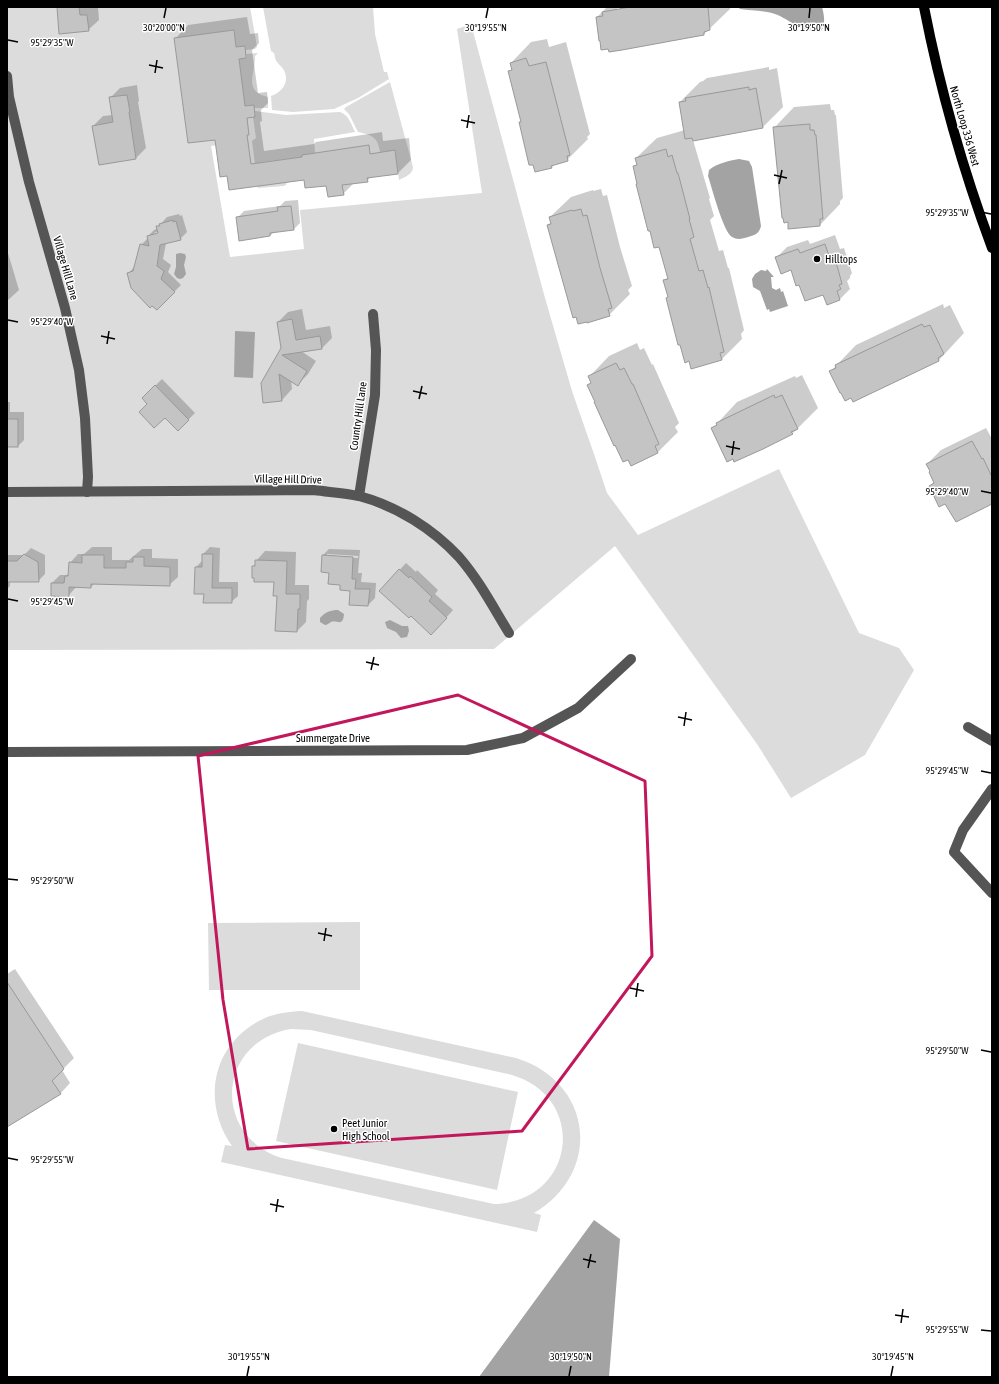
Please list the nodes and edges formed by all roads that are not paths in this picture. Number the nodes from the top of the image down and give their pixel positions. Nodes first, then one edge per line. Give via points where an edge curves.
1 (924, 7) edge
2 (7, 76) edge
3 (992, 248) edge
4 (373, 314) dead end
5 (7, 492) edge
6 (87, 492) junction
7 (359, 496) junction
8 (509, 633) dead end
9 (631, 658) dead end
10 (968, 727) dead end
11 (992, 741) edge
12 (7, 752) edge
13 (992, 789) edge
14 (992, 893) edge

1 - 3 main road, North Loop 336 West via 933,56 954,133
2 - 6 street, Village Hill Lane via 9,97 29,182 65,308 79,370 85,418
4 - 7 street, Country Hill Lane via 376,350 375,395
5 - 6 street, Village Hill Drive
6 - 7 street, Village Hill Drive via 314,490
7 - 8 street, Village Hill Drive via 413,519 438,537 459,557 478,582
9 - 12 street, Summergate Drive via 578,708 523,738 467,750
10 - 11 street
13 - 14 street via 963,830 954,852

